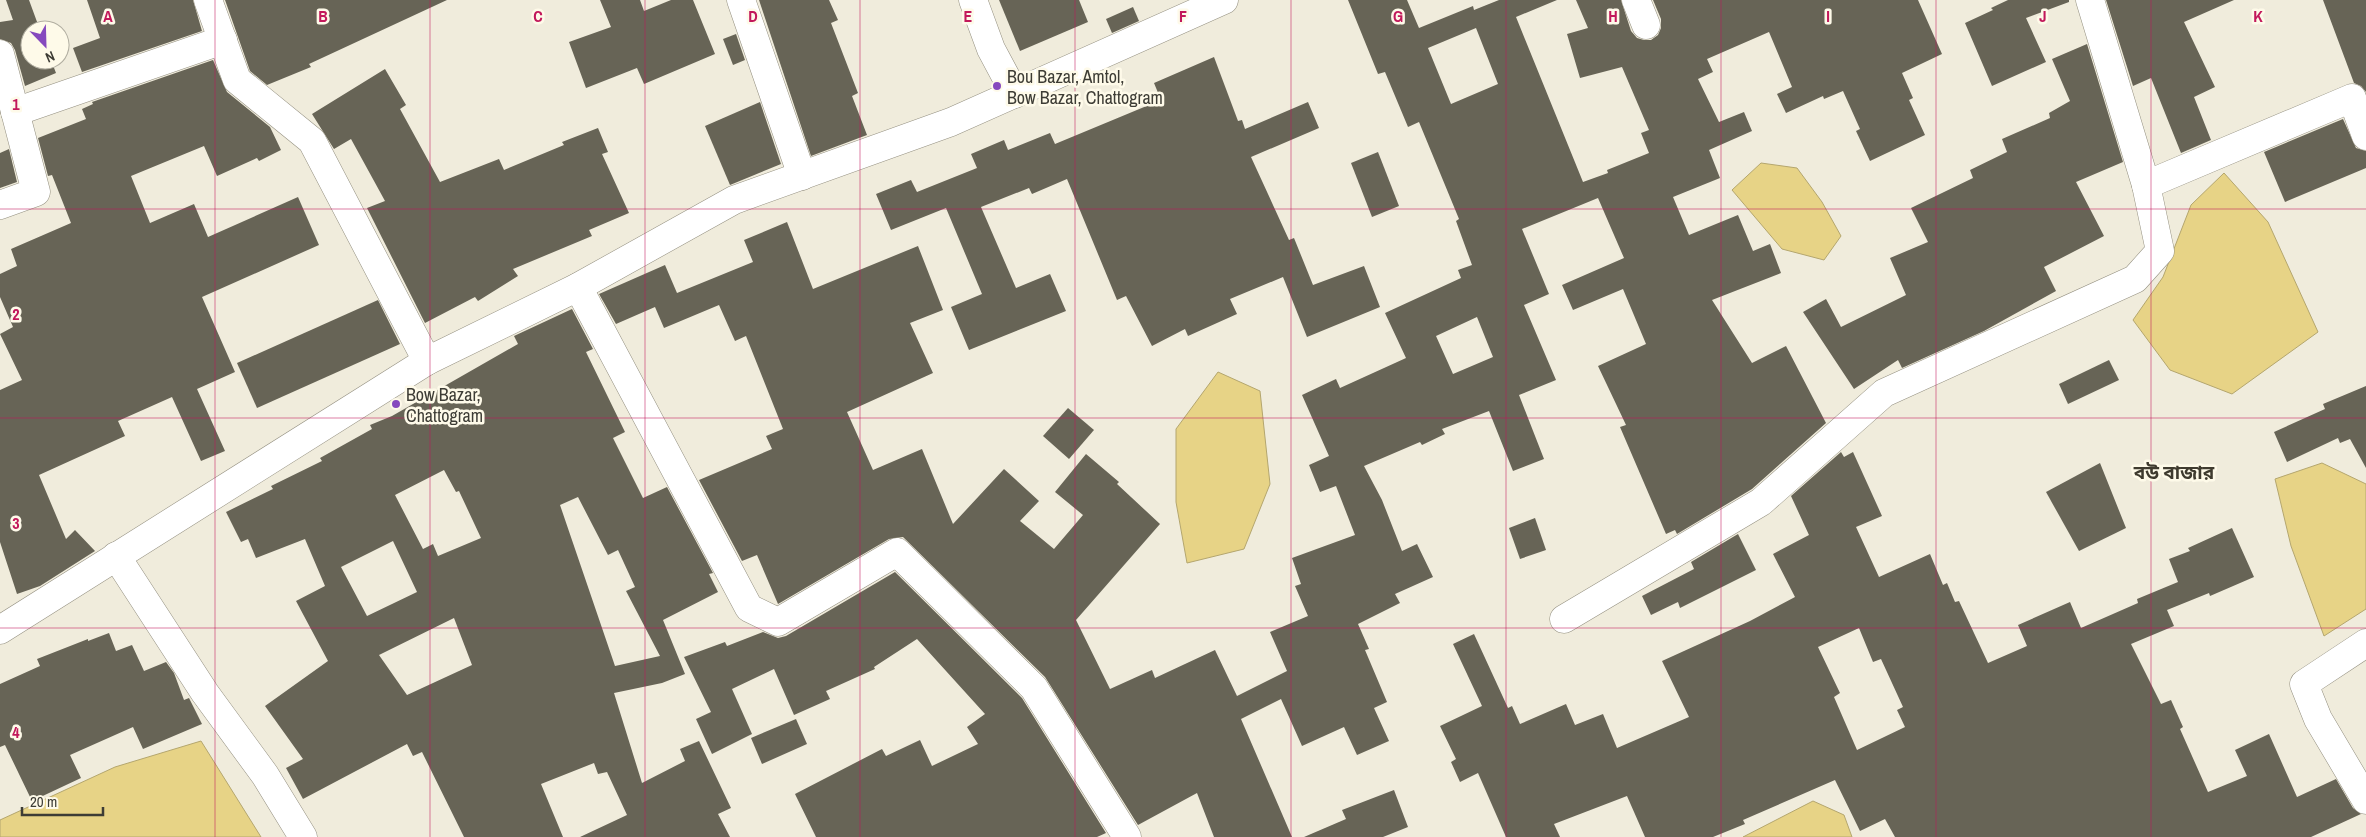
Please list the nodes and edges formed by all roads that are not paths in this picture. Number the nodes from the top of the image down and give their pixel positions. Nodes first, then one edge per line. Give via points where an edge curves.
1 (208, 0) edge
2 (741, 0) edge
3 (973, 0) edge
4 (1224, 0) edge
5 (1636, 0) edge
6 (2090, 0) edge
7 (1646, 25) dead end
8 (223, 40) junction
9 (0, 54) edge
10 (1015, 94) junction
11 (15, 112) junction
12 (2366, 136) edge
13 (802, 176) junction
14 (2146, 185) junction
15 (0, 205) edge
16 (578, 287) junction
17 (427, 361) junction
18 (116, 556) junction
19 (1564, 619) dead end
20 (0, 630) edge
21 (2366, 643) edge
22 (2366, 800) edge
23 (303, 837) edge
24 (1127, 837) edge

1 - 8 street
2 - 13 street
3 - 10 street via 991,49
4 - 10 street
5 - 7 street
6 - 14 street
8 - 11 street
8 - 17 street via 238,80 312,141
9 - 11 street
10 - 13 street via 951,122
11 - 15 street via 36,192
12 - 14 street via 2352,98
13 - 16 street via 734,200
14 - 19 street via 2160,252 2135,279 1884,393 1760,502
16 - 17 street
16 - 24 street via 749,608 778,622 897,552 1034,688
17 - 18 street
18 - 20 street
18 - 23 street via 205,693 265,775
21 - 22 street via 2304,684 2318,719

